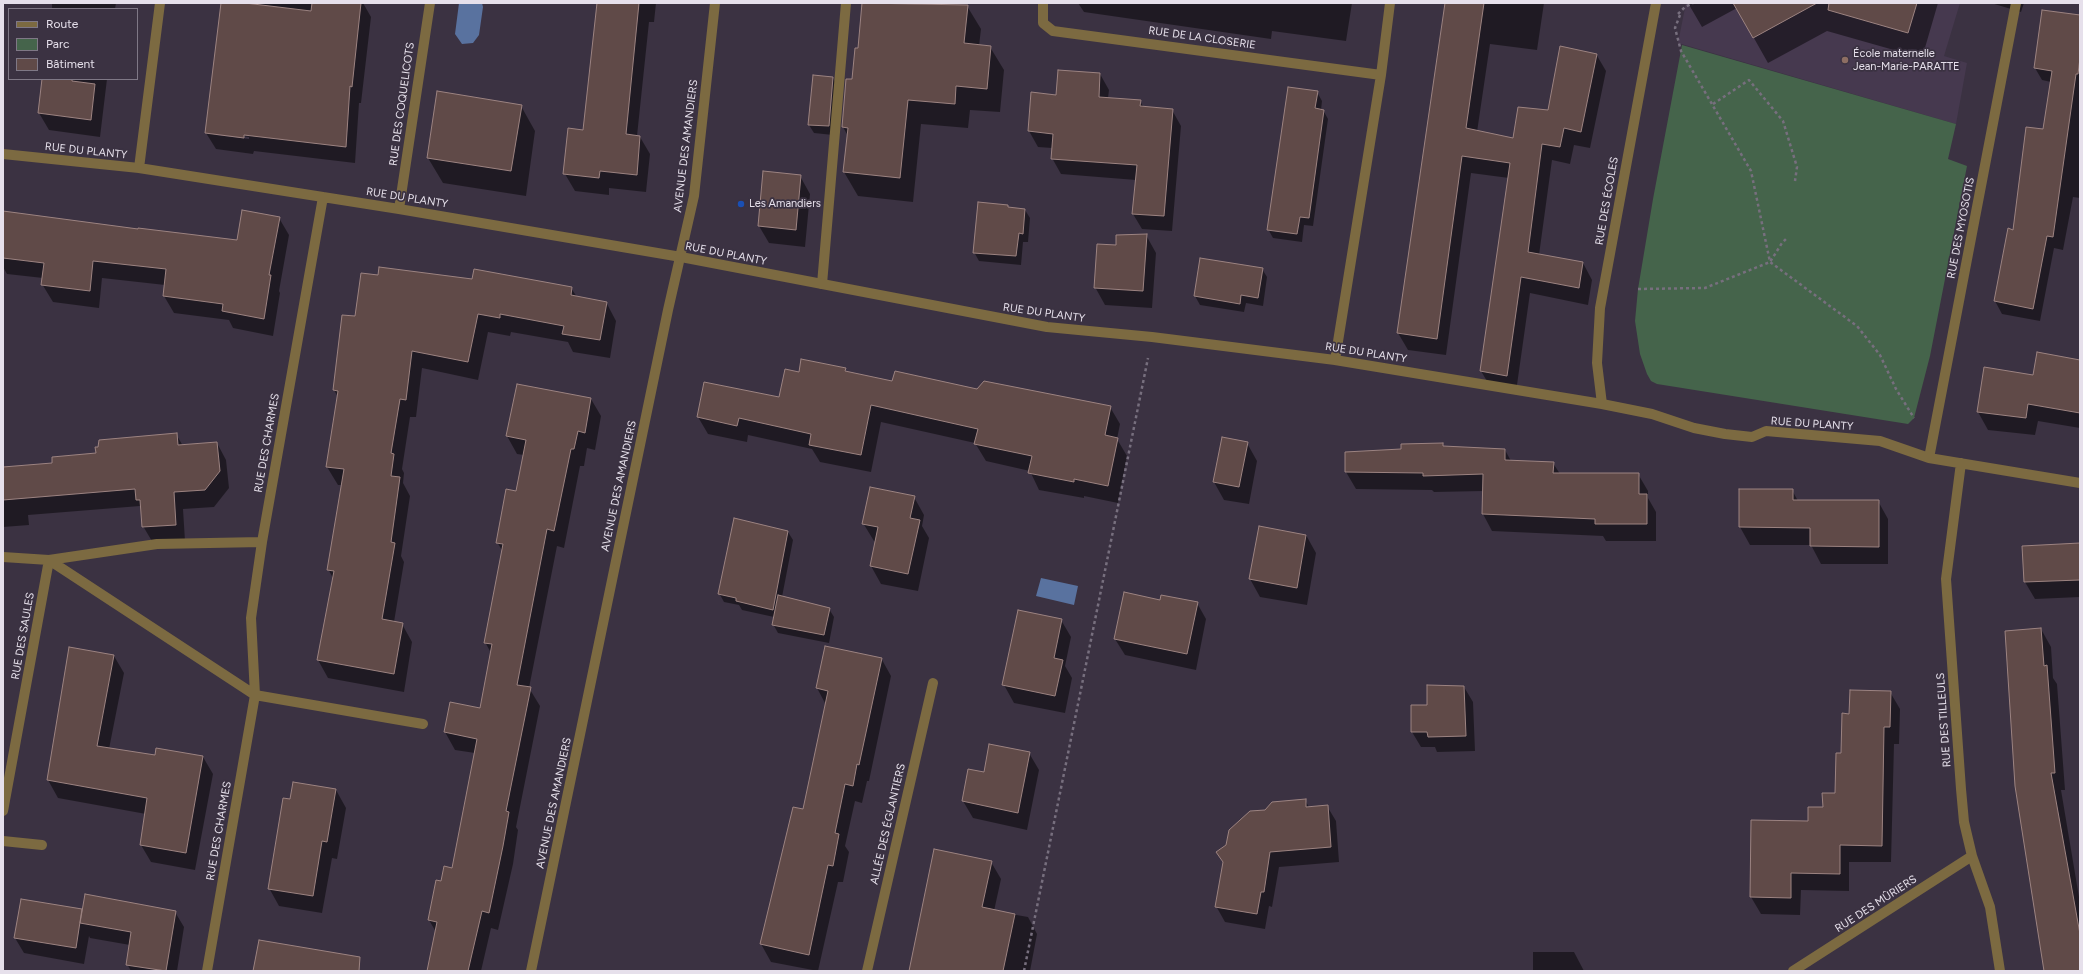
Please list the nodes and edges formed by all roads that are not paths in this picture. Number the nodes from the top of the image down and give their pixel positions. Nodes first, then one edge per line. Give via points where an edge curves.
1 (160, 3) edge
2 (430, 3) edge
3 (715, 3) edge
4 (846, 3) edge
5 (1043, 3) edge
6 (1390, 3) edge
7 (1656, 3) edge
8 (2016, 3) edge
9 (1381, 75) junction
10 (3, 154) edge
11 (139, 168) junction
12 (323, 197) junction
13 (399, 209) junction
14 (681, 257) junction
15 (822, 284) junction
16 (1335, 360) junction
17 (1602, 404) junction
18 (1929, 458) junction
19 (1961, 463) junction
20 (2080, 483) edge
21 (262, 542) junction
22 (3, 557) edge
23 (49, 560) junction
24 (933, 683) dead end
25 (255, 695) junction
26 (424, 724) dead end
27 (3, 811) edge
28 (3, 841) edge
29 (42, 845) dead end
30 (1972, 856) junction
31 (207, 971) edge
32 (531, 971) edge
33 (867, 971) edge
34 (1793, 971) edge
35 (2000, 971) edge

1 - 11 street
2 - 13 street, RUE DES COQUELICOTS
3 - 14 street, AVENUE DES AMANDIERS via 694,196
4 - 15 street
5 - 9 street, RUE DE LA CLOSERIE via 1043,22 1053,31
6 - 9 street
7 - 17 street, RUE DES ÉCOLES via 1600,308 1597,363
8 - 18 street, RUE DES MYOSOTIS
9 - 16 street
10 - 11 street, RUE DU PLANTY
11 - 12 street, RUE DU PLANTY
12 - 13 street, RUE DU PLANTY
12 - 21 street, RUE DES CHARMES
13 - 14 street, RUE DU PLANTY
14 - 15 street, RUE DU PLANTY
14 - 32 street, AVENUE DES AMANDIERS
15 - 16 street, RUE DU PLANTY via 1047,327 1152,337
16 - 17 street, RUE DU PLANTY
17 - 18 street, RUE DU PLANTY via 1652,414 1694,428 1724,430 1752,437 1766,431 1871,443
18 - 19 street, RUE DU PLANTY
19 - 20 street, RUE DU PLANTY
19 - 30 street, RUE DES TILLEULS via 1946,579 1964,822
21 - 23 street via 157,544
21 - 25 street, RUE DES CHARMES via 251,618
22 - 23 street
23 - 25 street
23 - 27 street, RUE DES SAULES
24 - 33 street, ALLÉE DES ÉGLANTIERS
25 - 26 street
25 - 31 street, RUE DES CHARMES
28 - 29 street
30 - 34 street, RUE DES MÛRIERS
30 - 35 street, RUE DES TILLEULS via 1990,907

